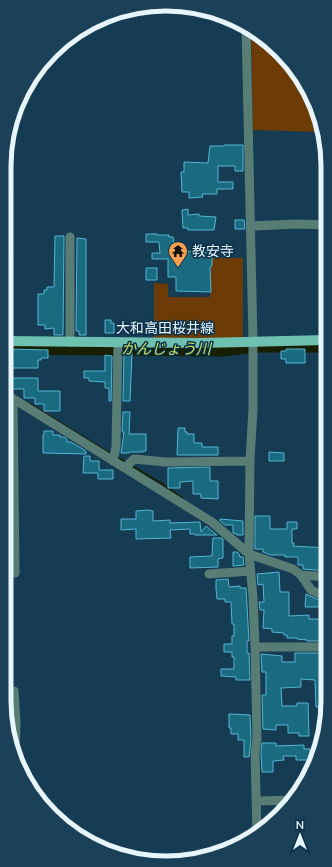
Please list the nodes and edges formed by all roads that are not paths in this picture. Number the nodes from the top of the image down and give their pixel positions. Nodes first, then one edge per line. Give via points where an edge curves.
1 (247, 34) edge
2 (321, 224) edge
3 (251, 226) junction
4 (70, 237) dead end
5 (321, 340) edge
6 (11, 341) edge
7 (70, 342) junction
8 (253, 344) junction
9 (118, 346) junction
10 (13, 400) joint
11 (11, 406) edge
12 (11, 423) edge
13 (14, 437) joint
14 (113, 461) junction
15 (250, 461) junction
16 (125, 468) junction
17 (249, 554) junction
18 (251, 571) junction
19 (16, 573) dead end
20 (209, 574) dead end
21 (301, 576) junction
22 (321, 577) edge
23 (321, 595) edge
24 (256, 647) junction
25 (321, 647) edge
26 (14, 691) dead end
27 (16, 739) edge
28 (285, 800) edge
29 (257, 801) junction
30 (257, 826) edge

1 - 3 street
2 - 3 street
3 - 8 street
4 - 7 street
5 - 8 main road, 大和高田桜井線
6 - 7 main road, 大和高田桜井線
7 - 9 main road, 大和高田桜井線
8 - 9 main road, 大和高田桜井線
8 - 15 street
9 - 14 street via 116,447
10 - 11 street
10 - 14 street
12 - 13 street
13 - 19 street
14 - 16 street
15 - 16 street via 166,462 134,459
15 - 17 street
16 - 17 street via 212,522
17 - 18 street
17 - 21 street via 293,569
18 - 20 street
18 - 24 street
21 - 22 street
21 - 23 street via 311,590
24 - 25 street
24 - 29 street
26 - 27 street
28 - 29 street
29 - 30 street

